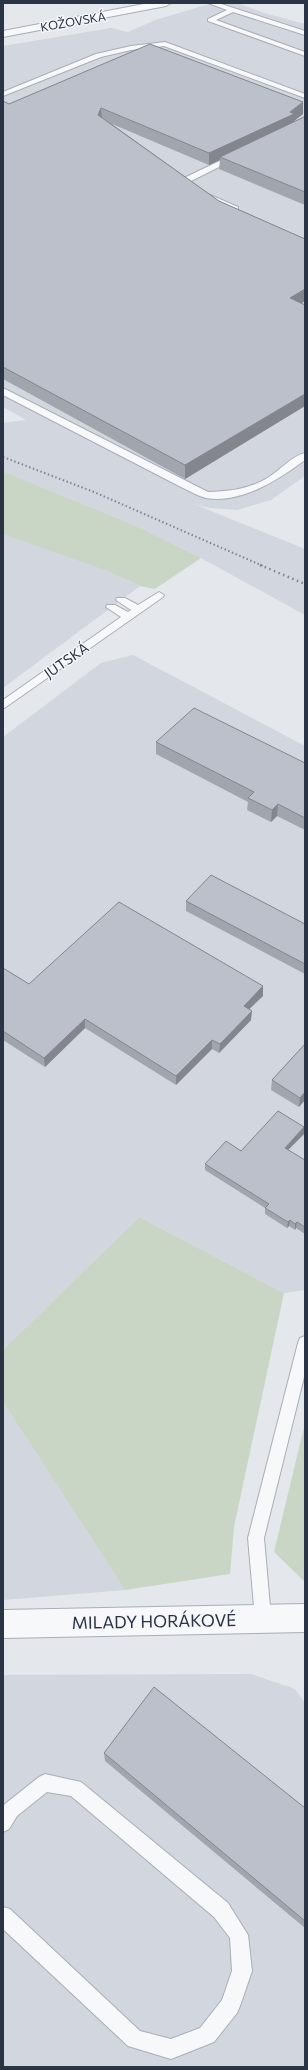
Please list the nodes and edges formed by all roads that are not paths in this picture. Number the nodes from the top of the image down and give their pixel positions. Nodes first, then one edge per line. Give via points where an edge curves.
1 (166, 3) edge
2 (211, 3) edge
3 (233, 10) junction
4 (305, 33) edge
5 (3, 34) edge
6 (305, 54) edge
7 (3, 94) edge
8 (305, 96) edge
9 (241, 154) edge
10 (245, 213) edge
11 (3, 391) edge
12 (305, 456) edge
13 (159, 595) dead end
14 (121, 600) dead end
15 (111, 607) dead end
16 (137, 609) junction
17 (127, 616) junction
18 (4, 703) edge
19 (305, 1344) edge
20 (263, 1618) junction
21 (305, 1618) edge
22 (3, 1624) edge
23 (3, 1823) edge
24 (3, 1916) edge

1 - 5 street, KOŽOVSKÁ
2 - 3 lane
3 - 4 lane
3 - 6 lane via 210,20
7 - 8 lane via 110,52 165,44
9 - 10 lane via 187,180 188,188
11 - 12 lane via 207,495 248,490 271,480
13 - 16 lane, JUTSKÁ
14 - 16 lane
15 - 17 lane
16 - 17 lane, JUTSKÁ
17 - 18 lane, JUTSKÁ
19 - 20 lane via 256,1538
20 - 21 street, MILADY HORÁKOVÉ
20 - 22 street, MILADY HORÁKOVÉ
23 - 24 lane via 11,1810 45,1782 75,1788 221,1910 239,1936 242,1971 230,2006 207,2035 171,2049 135,2039

